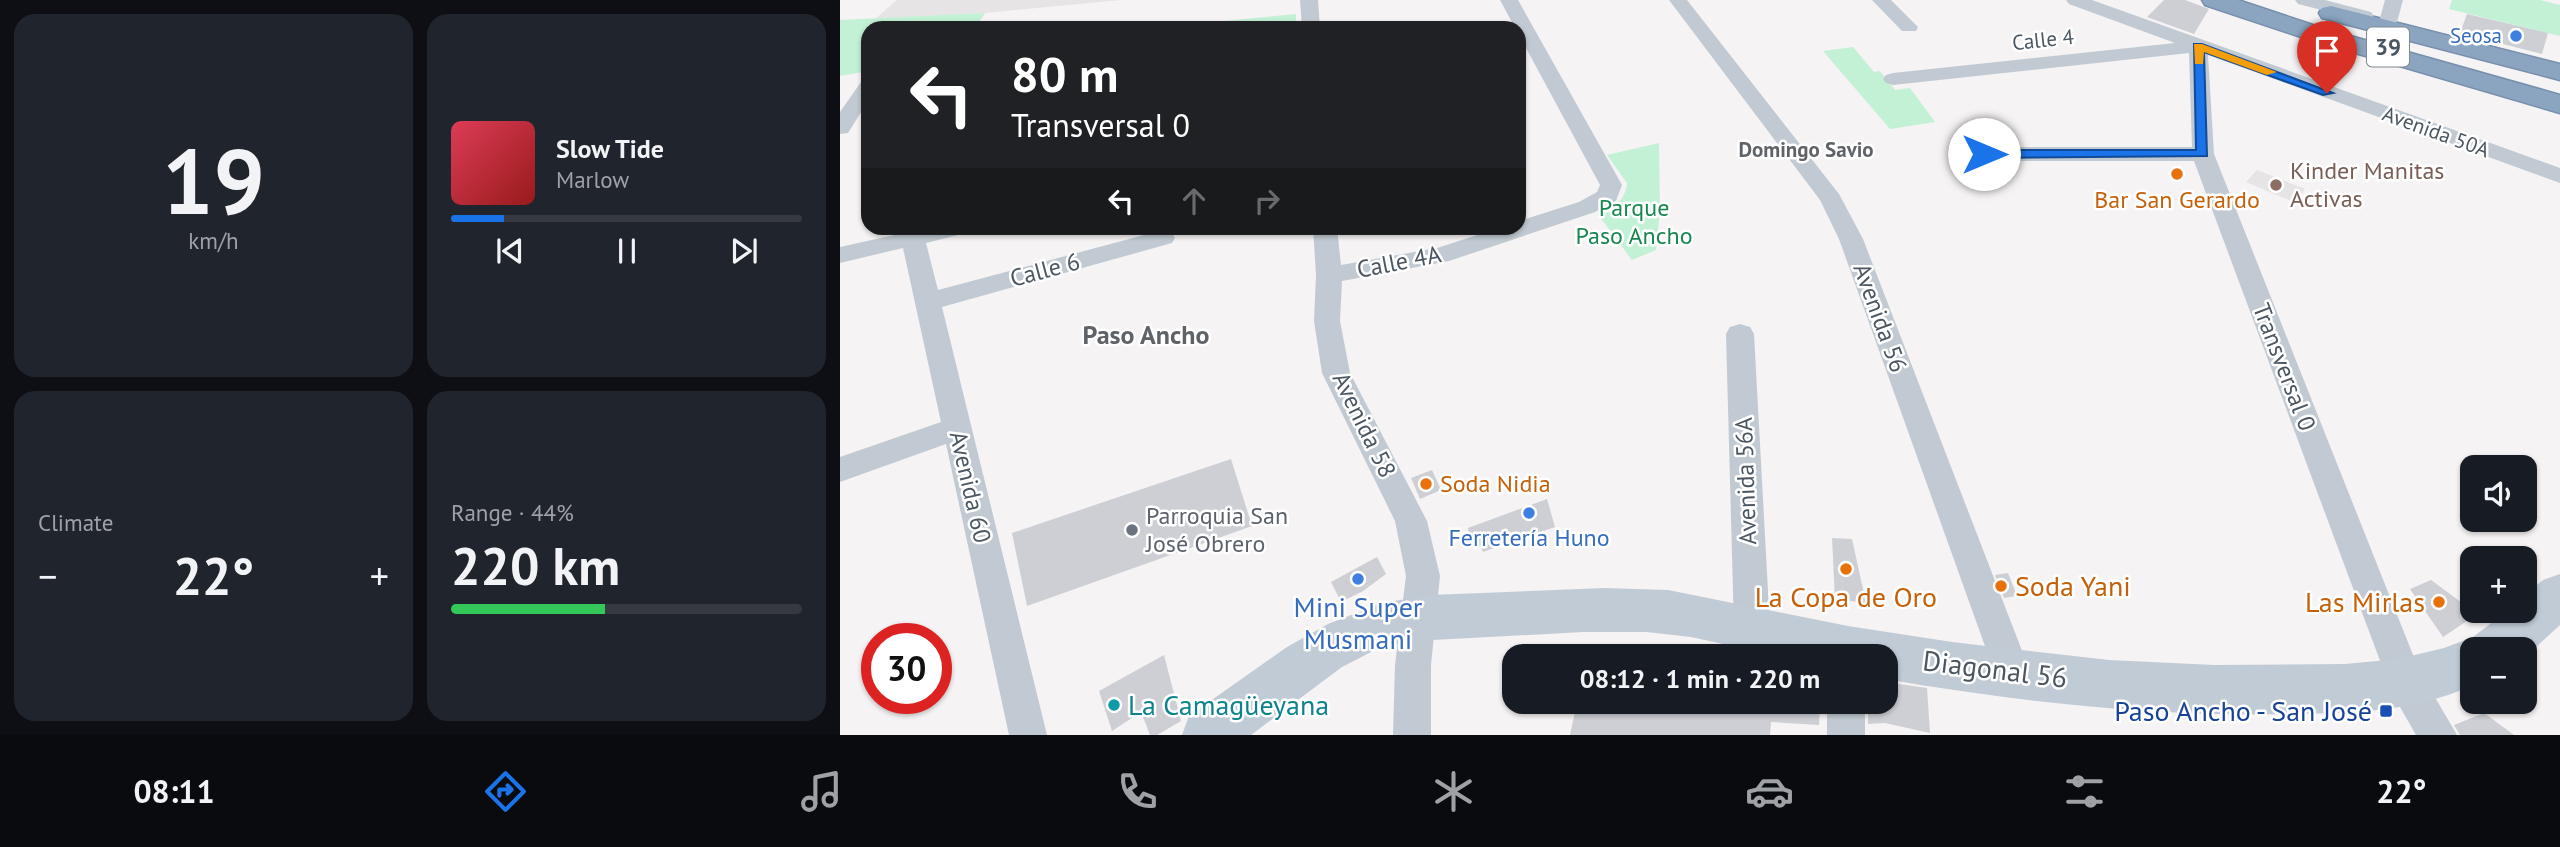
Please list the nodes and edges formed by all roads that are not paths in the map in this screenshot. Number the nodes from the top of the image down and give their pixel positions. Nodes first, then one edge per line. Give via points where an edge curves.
1 (1309, 0) edge
2 (1509, 0) edge
3 (1678, 0) edge
4 (1881, 0) edge
5 (2075, 0) edge
6 (2215, 0) edge
7 (2266, 0) edge
8 (2274, 0) edge
9 (2304, 0) edge
10 (2394, 0) edge
11 (1310, 21) edge
12 (1521, 21) edge
13 (2388, 22) junction
14 (1909, 27) dead end
15 (1526, 31) edge
16 (2198, 46) junction
17 (2560, 66) edge
18 (2560, 72) edge
19 (2560, 78) edge
20 (1893, 79) dead end
21 (2560, 93) edge
22 (861, 96) edge
23 (2560, 104) edge
24 (840, 128) edge
25 (1984, 154) dead end
26 (2203, 154) junction
27 (2560, 176) edge
28 (1526, 227) edge
29 (926, 235) edge
30 (1326, 235) edge
31 (1503, 235) edge
32 (913, 238) junction
33 (1163, 238) dead end
34 (840, 255) edge
35 (1329, 275) junction
36 (928, 302) junction
37 (1740, 334) dead end
38 (956, 428) junction
39 (840, 470) edge
40 (2560, 595) edge
41 (1420, 617) junction
42 (1752, 628) junction
43 (2512, 637) edge
44 (1815, 644) edge
45 (1898, 659) edge
46 (2460, 666) edge
47 (2013, 674) junction
48 (2405, 681) junction
49 (1846, 714) edge
50 (1028, 735) edge
51 (1208, 735) edge
52 (1412, 735) edge
53 (1846, 735) edge
54 (2438, 735) edge

1 - 11 street
2 - 12 street, Calle 4A
3 - 47 street, Avenida 56 via 1831,199 1851,239
4 - 14 street
5 - 16 street, Avenida 50A
6 - 21 highway, 39
6 - 23 highway
7 - 19 highway, 39
8 - 18 highway
9 - 13 street
10 - 13 street
13 - 17 street
15 - 28 street, Calle 4A via 1611,186 1608,196 1587,207
16 - 20 street, Calle 4
16 - 26 street, Transversal 0
16 - 27 street, Avenida 50A
22 - 24 street
25 - 26 street
26 - 48 street, Transversal 0
29 - 32 street
30 - 35 street, Avenida 58
31 - 35 street, Calle 4A via 1440,256
32 - 34 street
32 - 36 street, Avenida 60
33 - 36 street, Calle 6
35 - 41 street, Avenida 58 via 1327,321 1336,373 1411,522 1423,576
36 - 38 street, Avenida 60
37 - 42 street, Avenida 56A
38 - 39 street
38 - 50 street, Avenida 60
40 - 43 main road
41 - 42 main road, Diagonal 56 via 1666,612
41 - 51 main road, Diagonal 56 via 1367,630 1319,656
41 - 52 street, Avenida 58 via 1413,665
42 - 44 main road, Diagonal 56
45 - 47 main road, Diagonal 56
46 - 48 main road, Diagonal 56
47 - 48 main road, Diagonal 56 via 2232,690 2349,688
48 - 54 street
49 - 53 street

